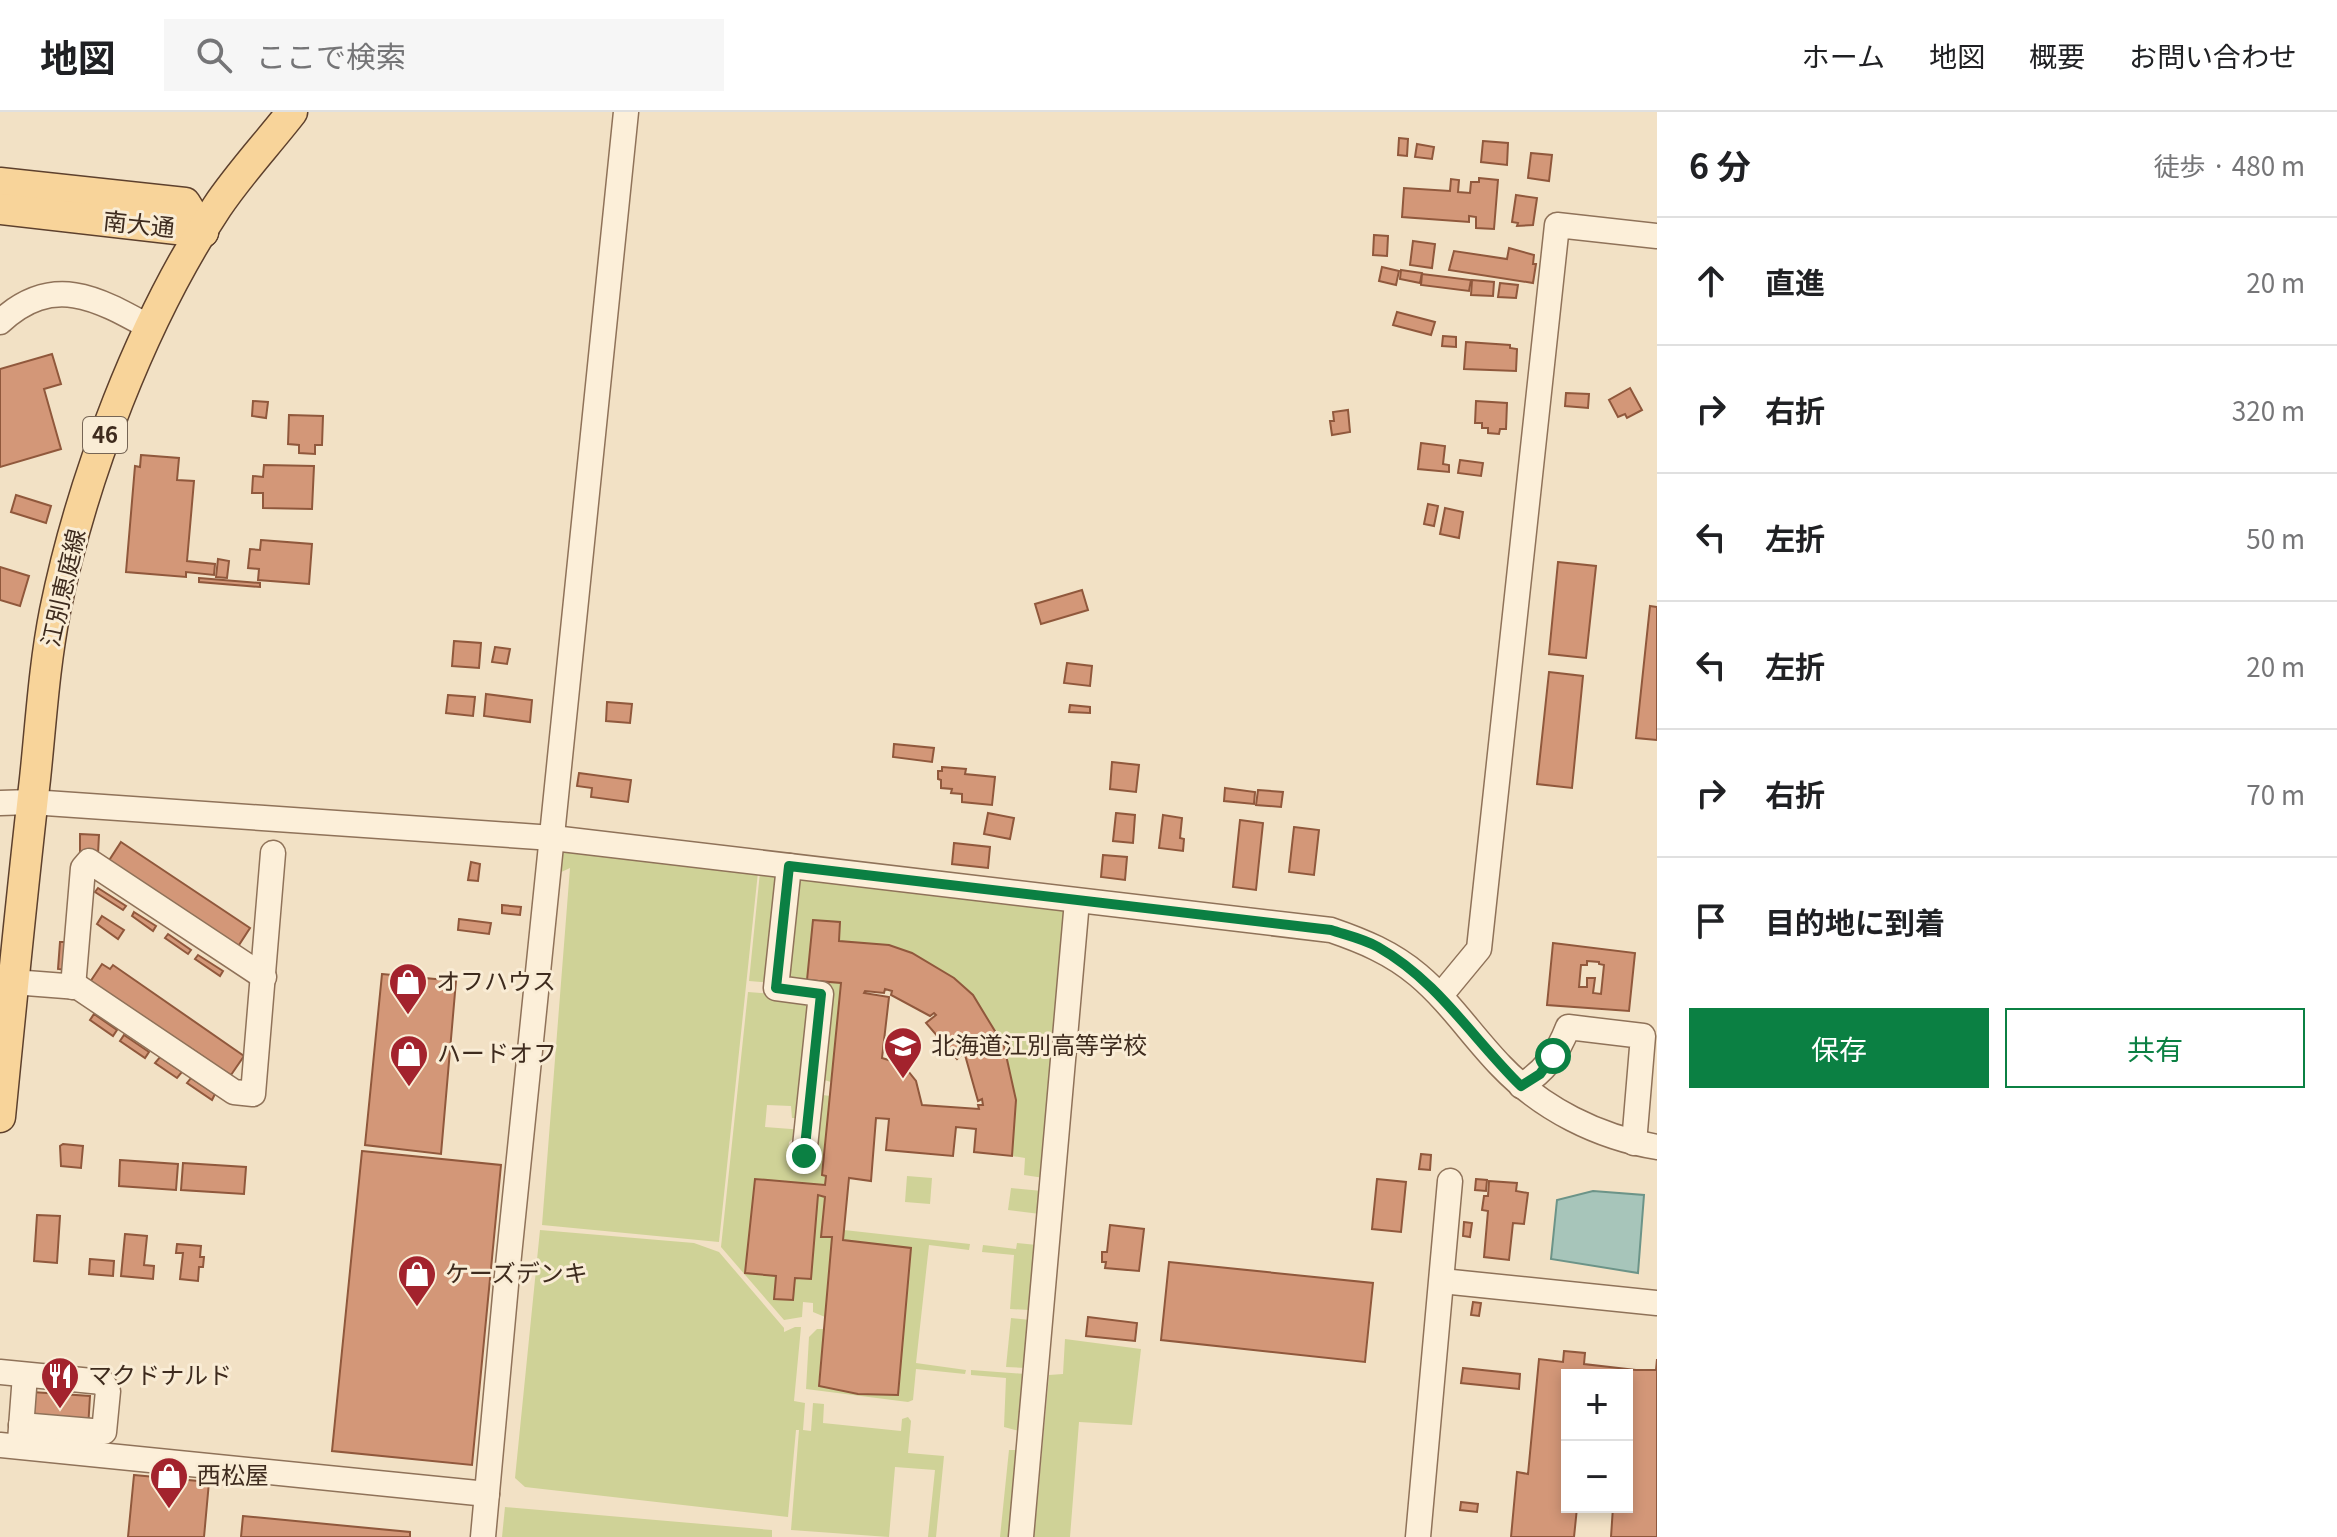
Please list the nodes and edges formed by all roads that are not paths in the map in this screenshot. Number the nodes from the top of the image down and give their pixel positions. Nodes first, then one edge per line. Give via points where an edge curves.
1 (292, 112) edge
2 (626, 112) edge
3 (0, 183) edge
4 (0, 209) edge
5 (203, 232) junction
6 (1657, 236) edge
7 (0, 322) edge
8 (151, 328) junction
9 (31, 802) junction
10 (0, 803) edge
11 (553, 838) junction
12 (273, 853) dead end
13 (789, 866) junction
14 (1077, 901) junction
15 (264, 977) junction
16 (13, 982) junction
17 (73, 987) junction
18 (1441, 995) junction
19 (1521, 1086) junction
20 (0, 1117) edge
21 (1646, 1145) edge
22 (804, 1156) dead end
23 (1450, 1181) dead end
24 (1442, 1281) junction
25 (1657, 1303) edge
26 (0, 1372) edge
27 (25, 1375) junction
28 (14, 1439) edge
29 (487, 1494) junction
30 (483, 1537) edge
31 (1021, 1537) edge
32 (1418, 1537) edge

1 - 5 main road, 江別恵庭線 / 46
2 - 11 street
3 - 5 main road, 南大通 via 185,203
4 - 5 main road, 南大通
5 - 8 main road, 江別恵庭線 / 46
6 - 18 street via 1557,225 1479,949
7 - 8 street via 13,310 67,293 101,301
8 - 9 main road, 江別恵庭線 / 46 via 106,431 56,608
9 - 10 street
9 - 11 street
9 - 16 main road, 江別恵庭線 / 46
11 - 13 street
11 - 29 street
12 - 15 street
13 - 14 street
13 - 22 street via 776,988 821,994
14 - 18 street via 1331,930 1376,946
14 - 31 street
15 - 17 street via 253,1094 234,1092
15 - 17 street via 89,861 83,868
16 - 17 street
16 - 20 main road, 江別恵庭線 / 46
18 - 19 street
19 - 21 street via 1572,1119
19 - 21 street via 1540,1074 1568,1027 1643,1036
23 - 24 street
24 - 25 street
24 - 32 street
26 - 27 street
27 - 28 street
27 - 28 street via 102,1382 108,1391 104,1432
28 - 29 street
29 - 30 street

